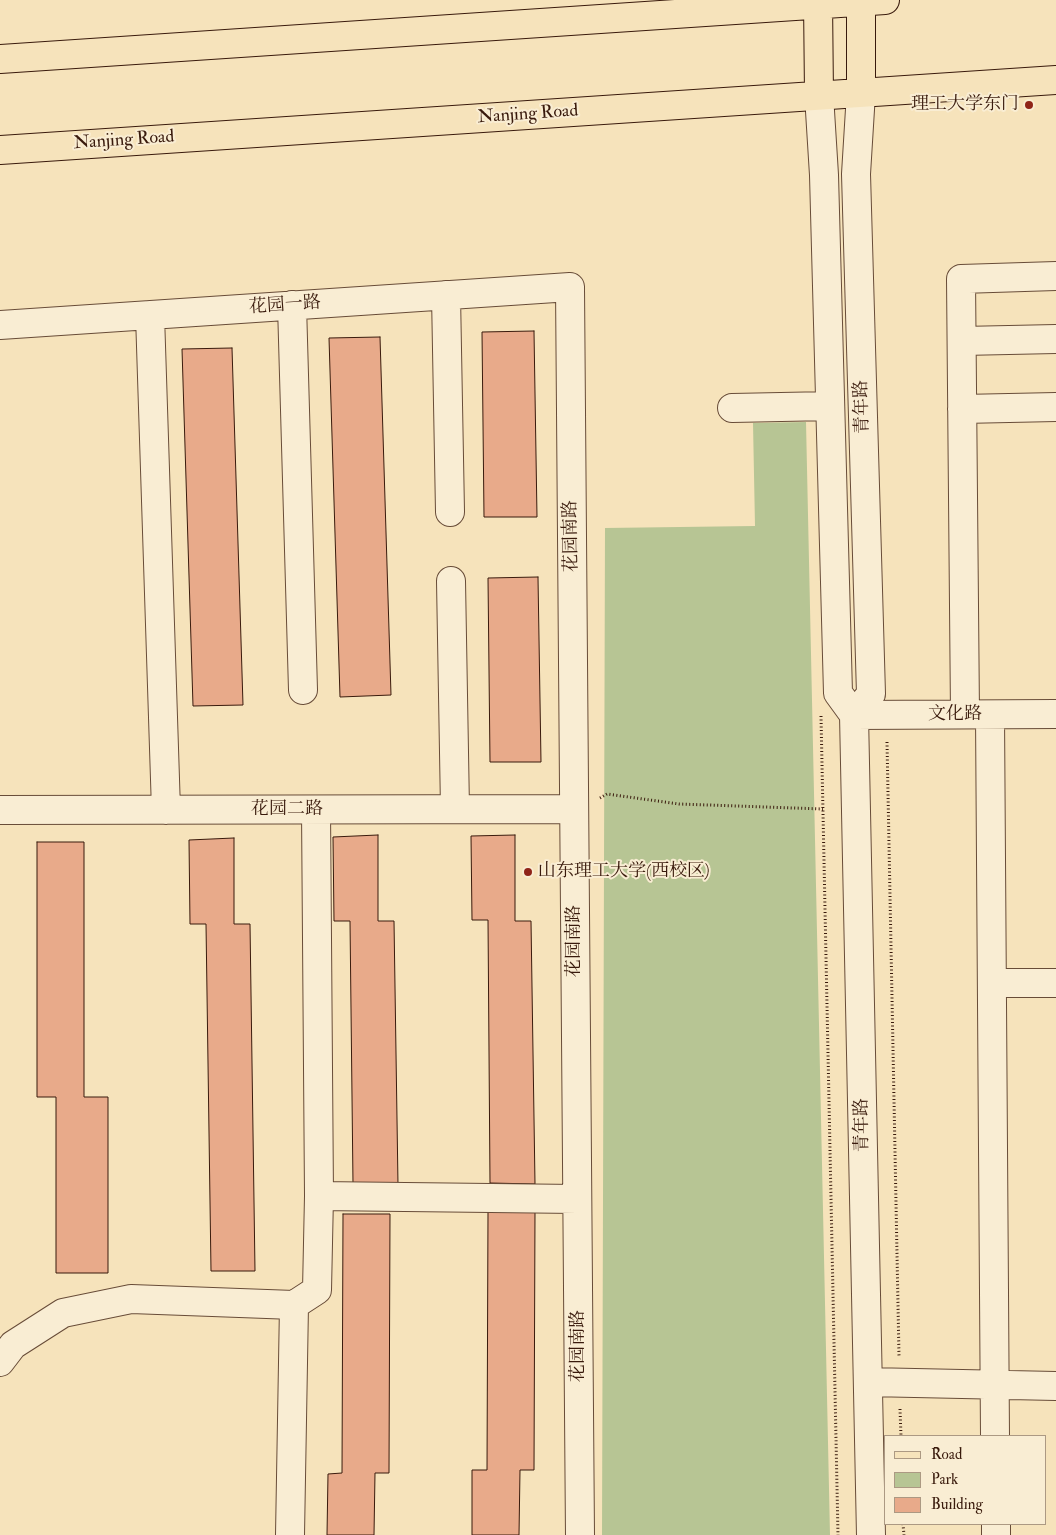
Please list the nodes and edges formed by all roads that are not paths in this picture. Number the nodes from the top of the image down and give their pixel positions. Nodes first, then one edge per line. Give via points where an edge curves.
1 (869, 1) edge
2 (818, 2) edge
3 (0, 59) edge
4 (1056, 80) edge
5 (861, 93) junction
6 (819, 95) junction
7 (0, 150) edge
8 (1056, 276) edge
9 (570, 286) joint
10 (446, 295) junction
11 (292, 305) junction
12 (150, 315) junction
13 (0, 325) edge
14 (1056, 339) edge
15 (962, 341) junction
16 (830, 406) junction
17 (1056, 407) edge
18 (732, 408) dead end
19 (962, 409) junction
20 (450, 512) dead end
21 (451, 581) dead end
22 (303, 690) dead end
23 (978, 714) junction
24 (1056, 714) edge
25 (854, 715) junction
26 (455, 809) junction
27 (574, 809) junction
28 (0, 810) edge
29 (166, 810) junction
30 (316, 810) junction
31 (992, 983) junction
32 (1056, 983) edge
33 (319, 1196) junction
34 (578, 1199) junction
35 (294, 1305) junction
36 (0, 1362) edge
37 (868, 1382) junction
38 (995, 1385) junction
39 (1056, 1386) edge
40 (995, 1435) edge
41 (290, 1535) edge
42 (580, 1535) edge
43 (871, 1535) edge

1 - 2 main road
1 - 5 main road
2 - 3 main road
2 - 6 main road
4 - 5 main road, Nanjing Road
5 - 6 main road, Nanjing Road
5 - 25 street, 青年路 via 856,174 871,694
6 - 7 main road, Nanjing Road
6 - 16 street, 青年路
8 - 15 street via 961,279
9 - 10 street, 花园一路
9 - 27 street, 花园南路
10 - 11 street, 花园一路
10 - 20 street
11 - 12 street, 花园一路
11 - 22 street
12 - 13 street, 花园一路
12 - 29 street
14 - 15 street
15 - 19 street
16 - 18 street
16 - 25 street, 青年路 via 838,693
17 - 19 street
19 - 23 street
21 - 26 street
23 - 24 street, 文化路
23 - 25 street, 文化路
23 - 31 street
25 - 37 street, 青年路
26 - 27 street, 花园二路
26 - 30 street, 花园二路
27 - 34 street, 花园南路
28 - 29 street, 花园二路
29 - 30 street, 花园二路
30 - 33 street
31 - 32 street
31 - 38 street
33 - 34 street
33 - 35 street via 317,1290
34 - 42 street, 花园南路
35 - 36 street via 131,1299 63,1313 13,1344
35 - 41 street
37 - 38 street
37 - 43 street, 青年路
38 - 39 street
38 - 40 street

